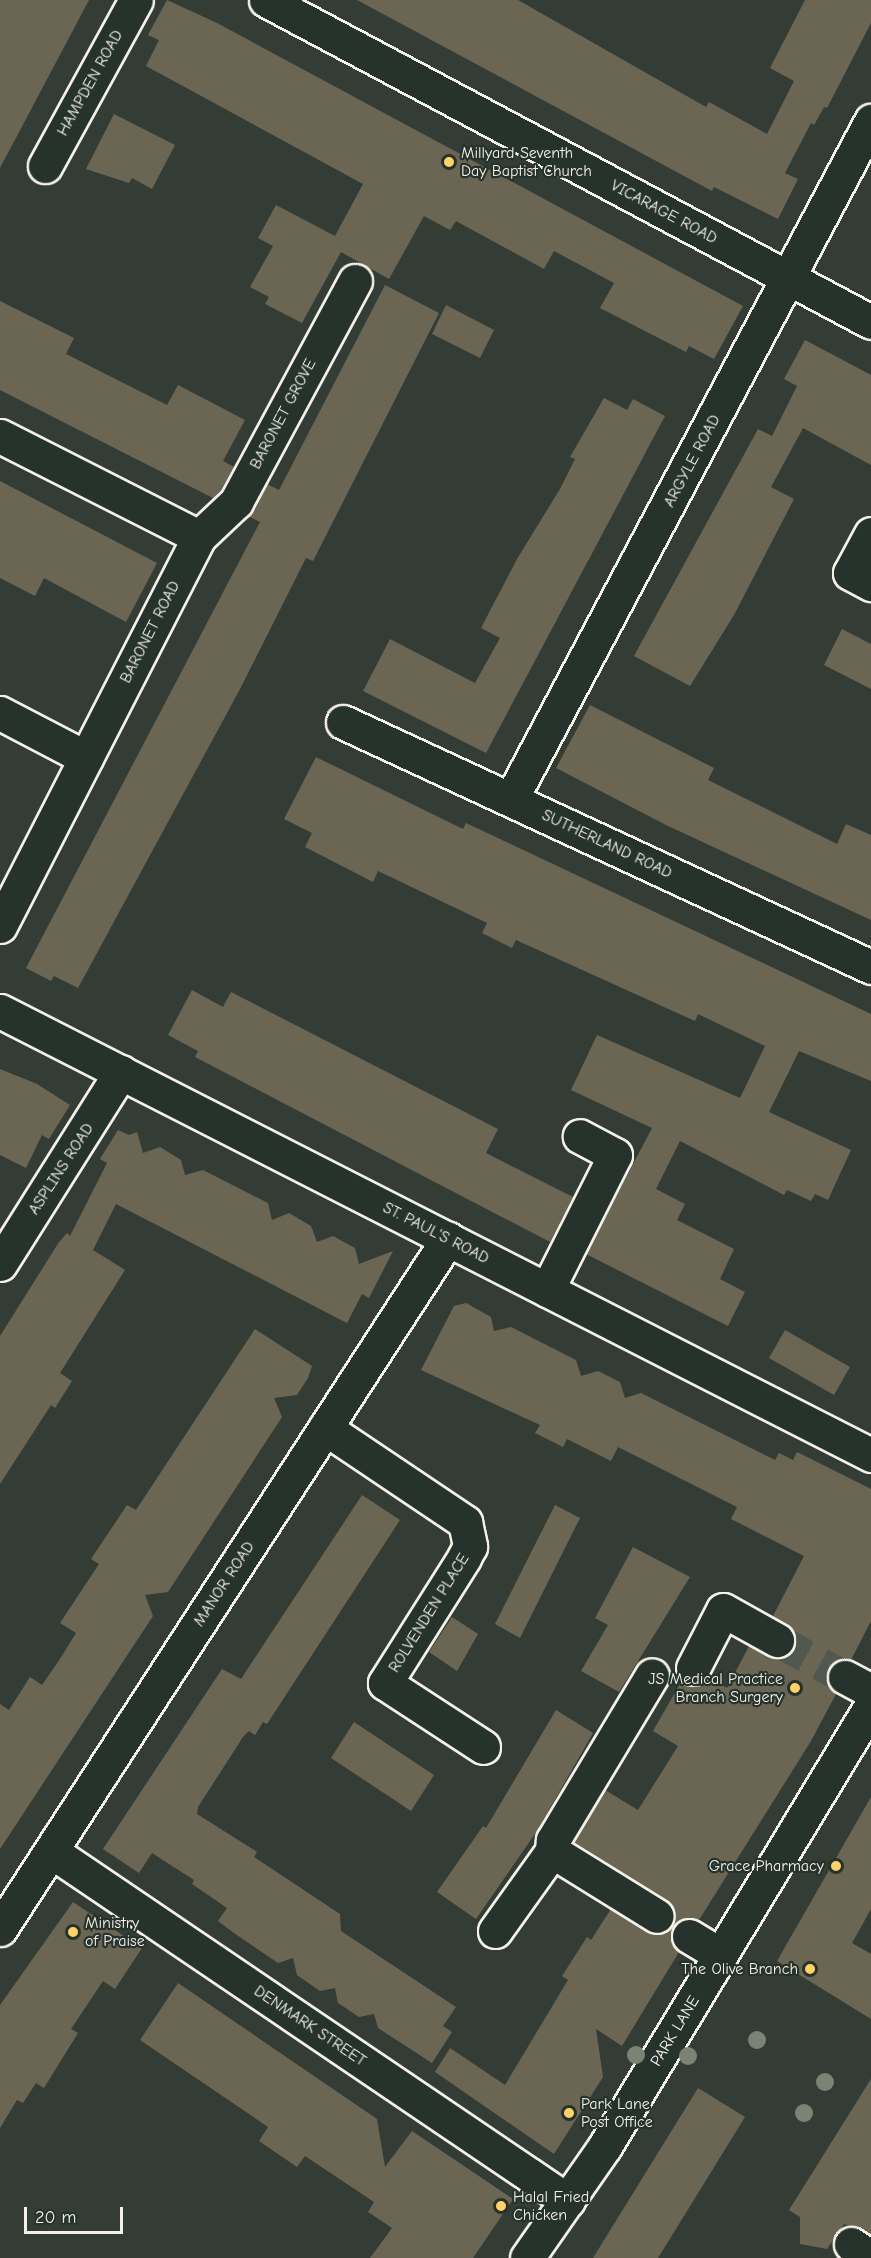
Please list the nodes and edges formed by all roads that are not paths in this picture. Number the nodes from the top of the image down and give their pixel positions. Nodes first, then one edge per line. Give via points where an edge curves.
1 (135, 0) edge
2 (266, 0) edge
3 (871, 121) edge
4 (45, 166) dead end
5 (790, 279) junction
6 (355, 281) dead end
7 (871, 322) edge
8 (0, 436) edge
9 (871, 534) edge
10 (199, 537) junction
11 (871, 585) edge
12 (0, 713) edge
13 (343, 722) dead end
14 (86, 758) junction
15 (511, 799) junction
16 (0, 926) edge
17 (871, 967) edge
18 (0, 1011) edge
19 (121, 1072) junction
20 (580, 1136) dead end
21 (448, 1239) junction
22 (0, 1264) edge
23 (547, 1290) junction
24 (325, 1428) junction
25 (871, 1455) edge
26 (777, 1640) tunnel mouth
27 (693, 1668) dead end
28 (652, 1675) dead end
29 (871, 1706) edge
30 (863, 1739) edge
31 (483, 1747) dead end
32 (51, 1851) junction
33 (552, 1851) junction
34 (657, 1916) dead end
35 (0, 1929) edge
36 (495, 1931) dead end
37 (689, 1936) dead end
38 (721, 1955) junction
39 (568, 2201) junction
40 (527, 2258) edge

1 - 4 street, HAMPDEN ROAD
2 - 5 street, VICARAGE ROAD
3 - 5 street, ARGYLE ROAD
5 - 7 street, VICARAGE ROAD
5 - 15 street, ARGYLE ROAD
6 - 10 street, BARONET GROVE via 236,502
8 - 10 street
9 - 11 street via 849,573
10 - 14 street, BARONET ROAD
12 - 14 street
13 - 15 street, SUTHERLAND ROAD
14 - 16 street, BARONET ROAD
15 - 17 street, SUTHERLAND ROAD
18 - 19 street, ST. PAUL'S ROAD
19 - 21 street, ST. PAUL'S ROAD
19 - 22 street, ASPLINS ROAD
20 - 23 street via 615,1155
21 - 23 street, ST. PAUL'S ROAD
21 - 24 street, MANOR ROAD
23 - 25 street, ST. PAUL'S ROAD
24 - 31 street, ROLVENDEN PLACE via 465,1522 470,1546 385,1683
24 - 32 street, MANOR ROAD
26 - 27 street via 723,1610
28 - 33 street via 553,1840
29 - 30 street, PARK LANE
30 - 38 street, PARK LANE
32 - 35 street, MANOR ROAD
32 - 39 street, DENMARK STREET
33 - 34 street
33 - 36 street
37 - 38 street
38 - 39 street, PARK LANE
39 - 40 street, PARK LANE

